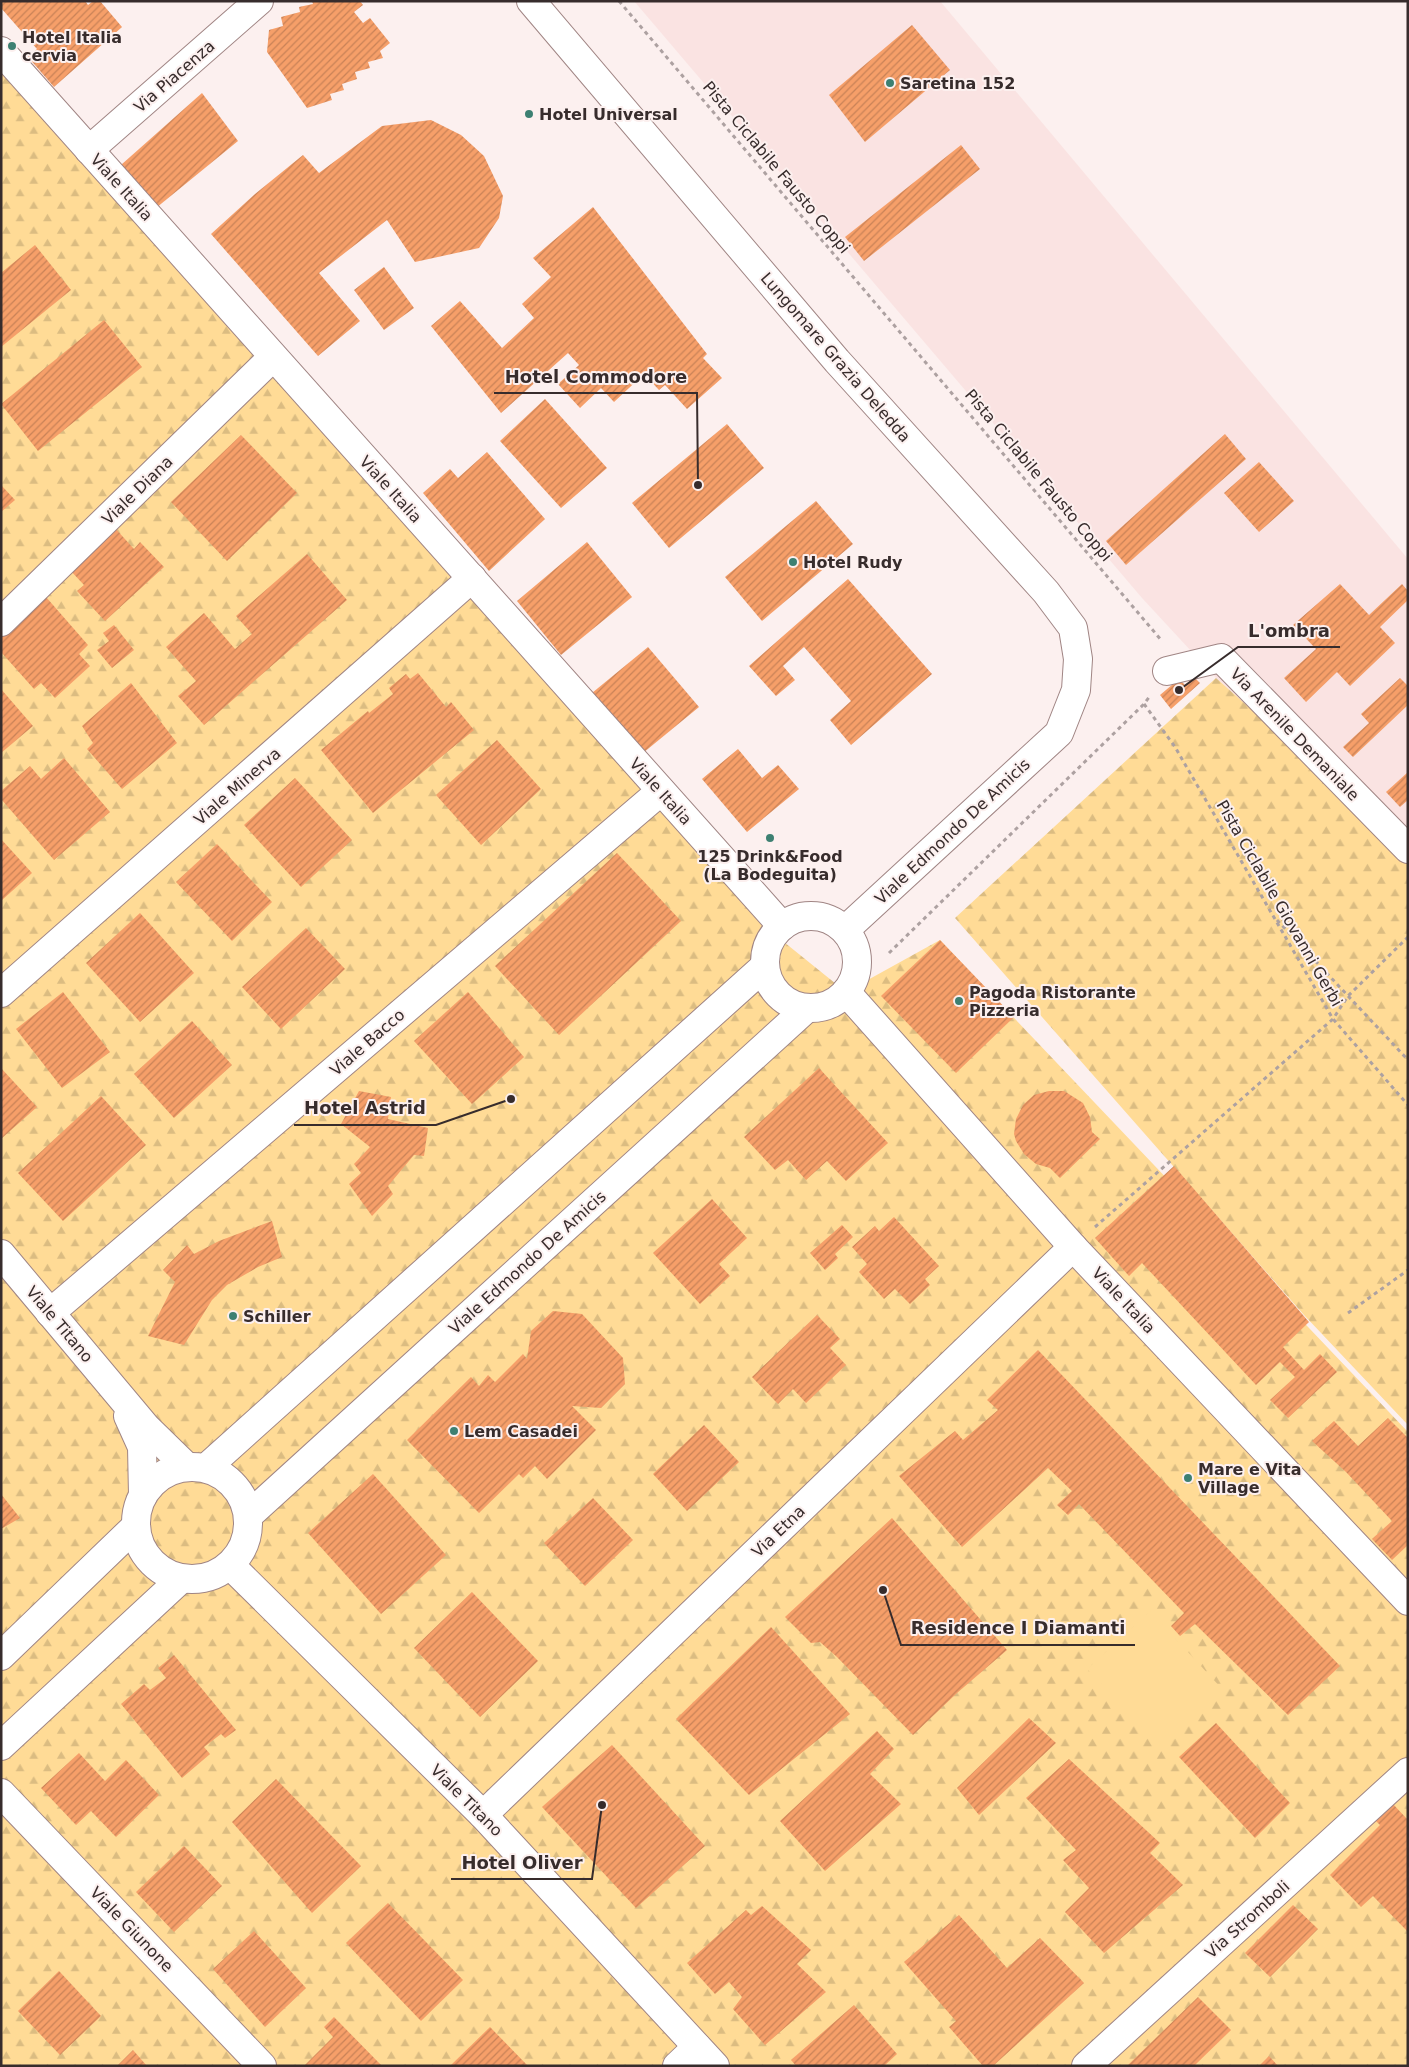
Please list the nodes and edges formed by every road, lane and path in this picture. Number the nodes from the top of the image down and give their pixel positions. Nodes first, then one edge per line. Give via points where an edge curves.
1 (259, 1) edge
2 (531, 1) edge
3 (619, 1) edge
4 (1, 51) edge
5 (89, 150) junction
6 (274, 357) junction
7 (472, 578) junction
8 (1, 622) edge
9 (1167, 671) junction
10 (1144, 704) junction
11 (1059, 733) joint
12 (661, 791) junction
13 (1408, 849) edge
14 (1272, 915) junction
15 (782, 926) junction
16 (845, 930) junction
17 (1408, 937) edge
18 (888, 953) dead end
19 (764, 967) junction
20 (846, 992) junction
21 (1, 993) edge
22 (1348, 996) junction
23 (806, 1009) junction
24 (1333, 1019) junction
25 (1408, 1060) edge
26 (1408, 1105) edge
27 (1073, 1246) junction
28 (1, 1254) edge
29 (1408, 1270) edge
30 (50, 1313) junction
31 (1348, 1313) dead end
32 (118, 1394) junction
33 (197, 1467) junction
34 (143, 1496) junction
35 (248, 1516) junction
36 (136, 1526) junction
37 (230, 1565) junction
38 (182, 1579) junction
39 (1408, 1601) edge
40 (1, 1656) edge
41 (1, 1746) edge
42 (1408, 1772) edge
43 (1, 1793) edge
44 (483, 1814) junction
45 (706, 2057) edge
46 (262, 2066) edge
47 (677, 2066) edge
48 (1086, 2066) edge

1 - 5 street, Via Piacenza
2 - 11 street, Lungomare Grazia Deledda via 837,361 1046,592 1073,628 1078,659 1076,690
3 - 9 path, Pista Ciclabile Fausto Coppi via 1162,638
4 - 5 street, Viale Italia
5 - 6 street, Viale Italia
6 - 7 street, Viale Italia
6 - 8 street, Viale Diana
7 - 12 street, Viale Italia
7 - 21 street, Viale Minerva
9 - 10 path
9 - 13 street, Via Arenile Demaniale via 1221,658
10 - 14 path, Pista Ciclabile Giovanni Gerbi via 1175,746
10 - 18 path
11 - 16 street, Viale Edmondo De Amicis
12 - 15 street, Viale Italia
12 - 30 street, Viale Bacco
14 - 22 path
14 - 24 path, Pista Ciclabile Giovanni Gerbi
15 - 16 street via 807,915 821,916
15 - 19 street via 768,944
16 - 20 street via 855,947 857,968 854,981
17 - 22 path
19 - 23 street via 770,984 781,998
19 - 33 street
20 - 23 street via 821,1008
20 - 27 street, Viale Italia
22 - 24 path
22 - 25 path
23 - 35 street, Viale Edmondo De Amicis
24 - 26 path, Pista Ciclabile Giovanni Gerbi
24 - 27 path
27 - 39 street, Viale Italia
27 - 44 street, Via Etna
28 - 30 street, Viale Titano
29 - 31 path
30 - 32 street, Viale Titano
32 - 33 street, Viale Titano via 146,1427
32 - 34 street, Viale Titano via 142,1447
33 - 34 street via 168,1472 152,1483
33 - 35 street via 222,1475 235,1486 244,1500
34 - 36 street via 137,1510
35 - 37 street via 248,1534
36 - 38 street via 139,1544 149,1560 164,1572
36 - 40 street
37 - 38 street via 199,1579
37 - 44 street, Viale Titano
38 - 41 street
42 - 48 street, Via Stromboli
43 - 46 street, Viale Giunone
44 - 45 street, Viale Titano
45 - 47 street

